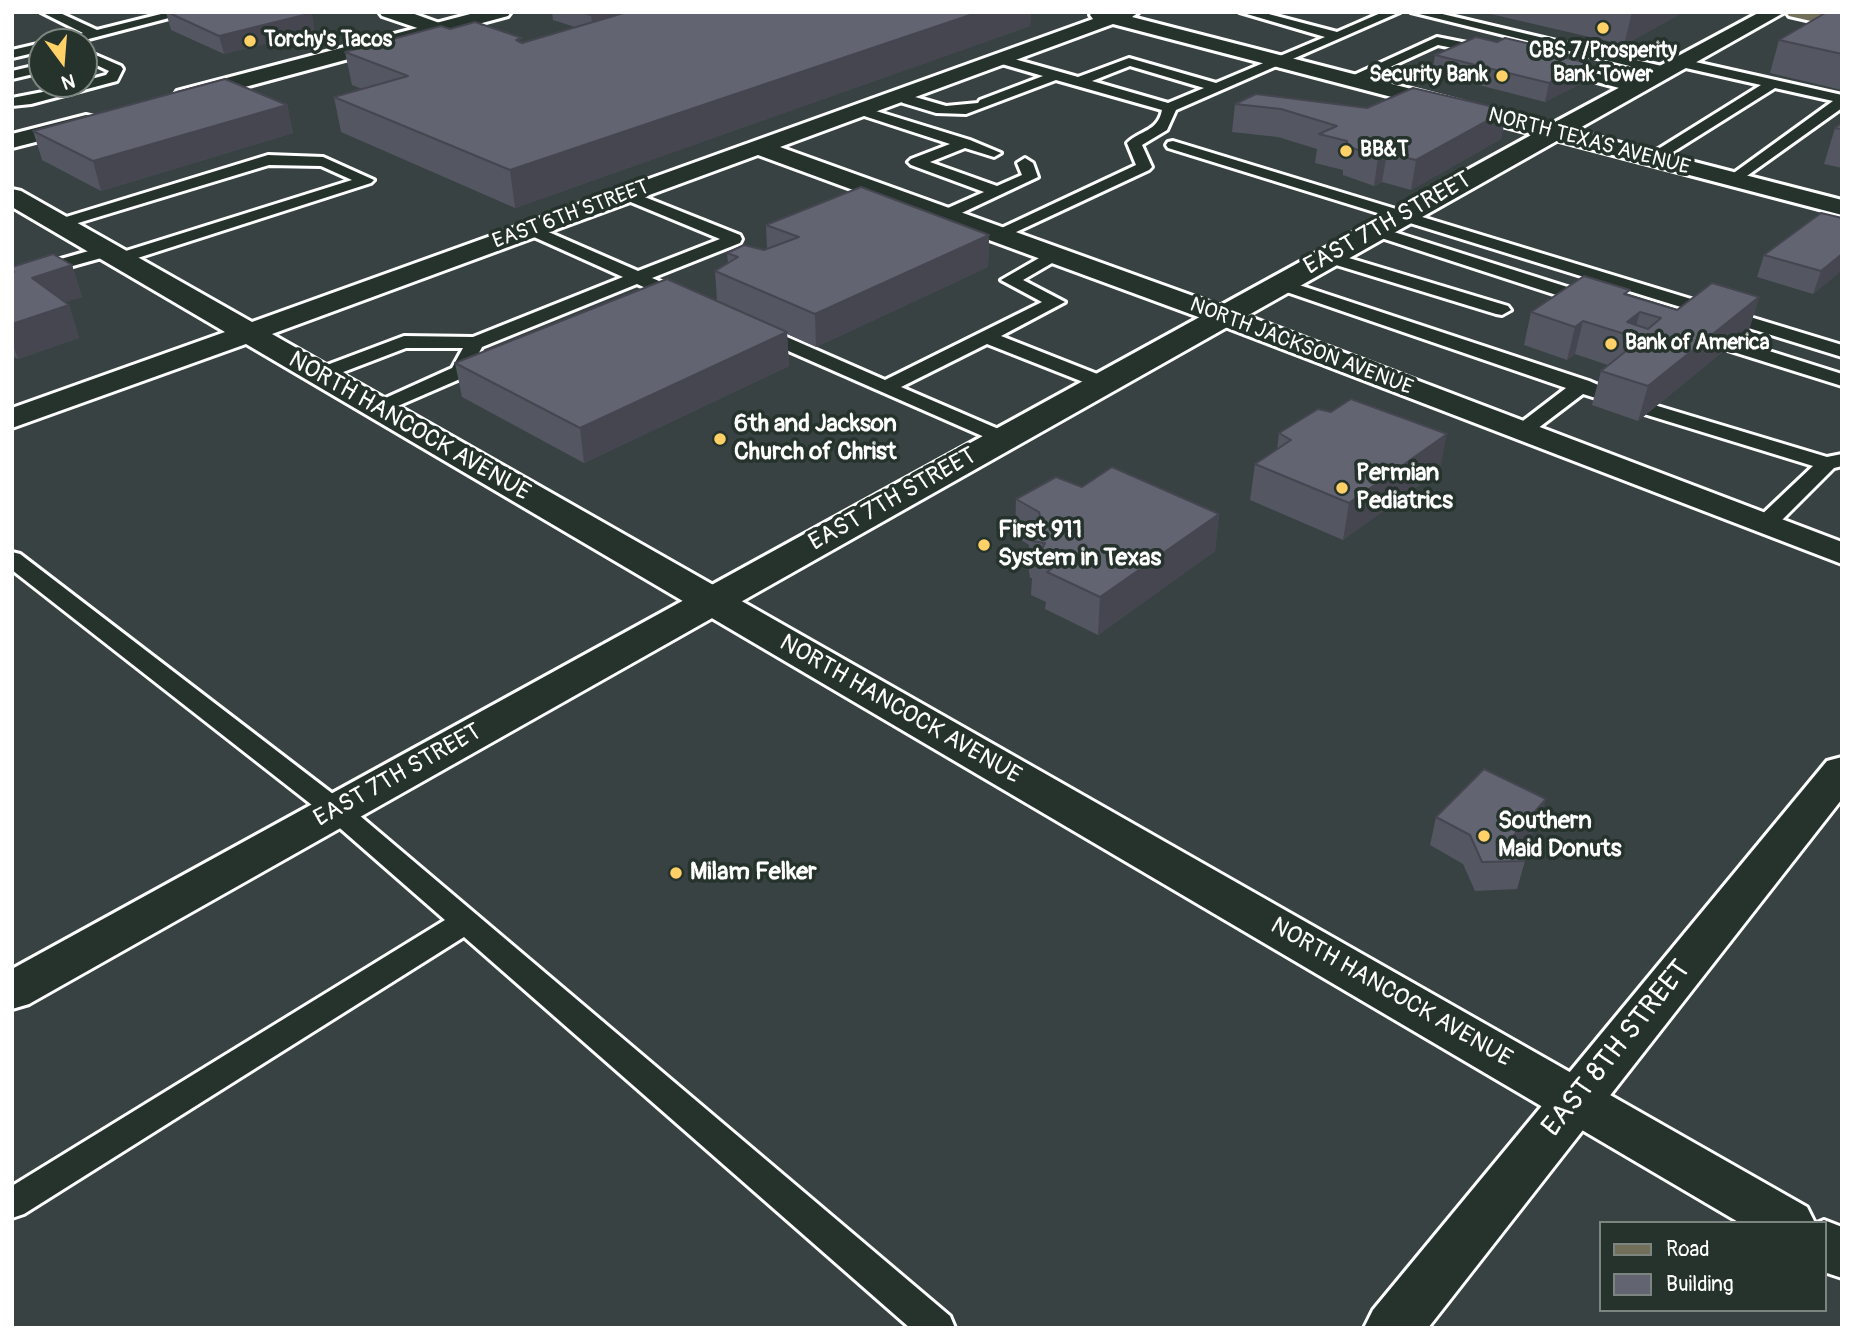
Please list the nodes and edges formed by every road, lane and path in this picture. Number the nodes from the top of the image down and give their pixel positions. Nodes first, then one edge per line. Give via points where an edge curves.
1 (47, 12) edge
2 (186, 12) edge
3 (389, 12) edge
4 (501, 12) edge
5 (1246, 12) edge
6 (1394, 12) edge
7 (1417, 12) edge
8 (1775, 12) edge
9 (1796, 12) edge
10 (1111, 14) edge
11 (86, 15) dead end
12 (64, 20) junction
13 (1842, 22) edge
14 (82, 28) edge
15 (98, 34) edge
16 (1338, 36) junction
17 (435, 37) junction
18 (1501, 56) edge
19 (333, 58) junction
20 (1000, 59) junction
21 (98, 61) edge
22 (1280, 62) junction
23 (355, 66) dead end
24 (1543, 66) edge
25 (1674, 67) junction
26 (1056, 75) junction
27 (1350, 80) junction
28 (98, 82) edge
29 (1078, 82) junction
30 (1772, 84) junction
31 (1218, 88) junction
32 (1634, 88) junction
33 (898, 96) junction
34 (38, 98) edge
35 (1842, 100) edge
36 (12, 102) edge
37 (159, 103) edge
38 (1168, 108) junction
39 (863, 111) junction
40 (106, 117) edge
41 (1552, 133) junction
42 (12, 141) edge
43 (965, 143) junction
44 (1172, 145) dead end
45 (757, 147) junction
46 (994, 153) dead end
47 (1651, 159) junction
48 (1025, 163) dead end
49 (1732, 180) junction
50 (997, 191) junction
51 (627, 195) junction
52 (12, 196) edge
53 (1842, 208) edge
54 (945, 215) junction
55 (59, 223) junction
56 (1389, 223) junction
57 (531, 230) junction
58 (999, 235) junction
59 (113, 255) junction
60 (1053, 255) junction
61 (1329, 257) junction
62 (12, 278) edge
63 (638, 278) junction
64 (1280, 284) junction
65 (1606, 305) edge
66 (700, 306) edge
67 (1502, 310) dead end
68 (1222, 317) junction
69 (737, 322) edge
70 (248, 333) junction
71 (986, 337) junction
72 (475, 343) junction
73 (1731, 345) edge
74 (1842, 351) edge
75 (318, 375) junction
76 (1842, 380) edge
77 (1103, 383) junction
78 (1582, 385) junction
79 (885, 387) junction
80 (1605, 395) dead end
81 (377, 409) junction
82 (1651, 410) edge
83 (12, 419) edge
84 (1522, 431) junction
85 (1003, 438) junction
86 (1835, 462) edge
87 (1765, 524) junction
88 (1842, 554) edge
89 (12, 559) edge
90 (710, 601) junction
91 (1834, 791) edge
92 (336, 810) junction
93 (465, 922) junction
94 (12, 991) edge
95 (1577, 1099) junction
96 (12, 1204) edge
97 (1785, 1221) edge
98 (1826, 1245) edge
99 (1842, 1254) edge
100 (937, 1328) edge
101 (1393, 1328) edge

1 - 12 lane
2 - 15 lane
3 - 17 street
4 - 17 street
5 - 16 lane
6 - 16 lane
7 - 25 lane
8 - 25 street, EAST 7TH STREET
9 - 13 main road
10 - 20 street, EAST 6TH STREET
10 - 22 street, NORTH TEXAS AVENUE
11 - 12 lane
12 - 14 lane
16 - 22 lane
17 - 19 street via 412,36
18 - 27 lane via 1437,41
19 - 23 lane
19 - 37 street
20 - 26 lane
20 - 33 street, EAST 6TH STREET
21 - 28 lane via 116,69 112,78
22 - 27 street, NORTH TEXAS AVENUE
22 - 31 lane
24 - 32 lane
25 - 30 lane
25 - 32 street, EAST 7TH STREET
26 - 29 lane
26 - 33 lane via 981,105 949,111
27 - 41 street, NORTH TEXAS AVENUE
29 - 31 lane via 1129,62
29 - 38 lane
30 - 35 lane
30 - 47 lane
31 - 38 lane
32 - 41 street, EAST 7TH STREET
33 - 39 street, EAST 6TH STREET
34 - 36 lane
35 - 49 lane
38 - 58 lane via 1163,131 1134,143 1144,167
39 - 43 lane
39 - 45 street, EAST 6TH STREET
40 - 42 street
41 - 47 street, NORTH TEXAS AVENUE
41 - 56 street, EAST 7TH STREET
43 - 46 lane
43 - 50 lane via 916,162
44 - 56 lane
45 - 51 street, EAST 6TH STREET
45 - 54 street, NORTH JACKSON AVENUE
47 - 49 street, NORTH TEXAS AVENUE
48 - 50 lane via 1030,177
49 - 53 street, NORTH TEXAS AVENUE
50 - 54 lane
51 - 57 street, EAST 6TH STREET
51 - 63 lane via 734,239
52 - 55 street, NORTH HANCOCK AVENUE
54 - 58 street, NORTH JACKSON AVENUE
55 - 59 street, NORTH HANCOCK AVENUE
55 - 59 lane via 268,160 323,162 366,180
56 - 61 street, EAST 7TH STREET
56 - 65 lane
56 - 74 lane
57 - 63 lane
57 - 70 street, EAST 6TH STREET
58 - 60 street, NORTH JACKSON AVENUE
59 - 62 lane
59 - 70 street, NORTH HANCOCK AVENUE
60 - 68 street, NORTH JACKSON AVENUE
60 - 71 lane via 1010,280 1056,302
61 - 64 street, EAST 7TH STREET
61 - 67 lane
63 - 66 lane
63 - 72 lane
64 - 68 street, EAST 7TH STREET
64 - 78 lane
68 - 77 street, EAST 7TH STREET
68 - 84 street, NORTH JACKSON AVENUE
69 - 79 lane
70 - 75 street, NORTH HANCOCK AVENUE
70 - 83 street, EAST 6TH STREET
71 - 77 lane
71 - 79 lane
72 - 75 lane via 404,342
72 - 81 lane via 460,372
73 - 76 lane
75 - 81 street, NORTH HANCOCK AVENUE
77 - 85 street, EAST 7TH STREET
78 - 80 lane
78 - 84 lane
79 - 85 lane
81 - 90 street, NORTH HANCOCK AVENUE
82 - 86 lane
84 - 87 street, NORTH JACKSON AVENUE
85 - 90 street, EAST 7TH STREET
86 - 87 lane
87 - 88 street, NORTH JACKSON AVENUE
89 - 92 lane
90 - 92 street, EAST 7TH STREET
90 - 95 street, NORTH HANCOCK AVENUE
91 - 95 street, EAST 8TH STREET
92 - 93 lane
92 - 94 street, EAST 7TH STREET
93 - 96 lane
93 - 100 lane
95 - 97 street, NORTH HANCOCK AVENUE
95 - 101 street, EAST 8TH STREET
98 - 99 street

